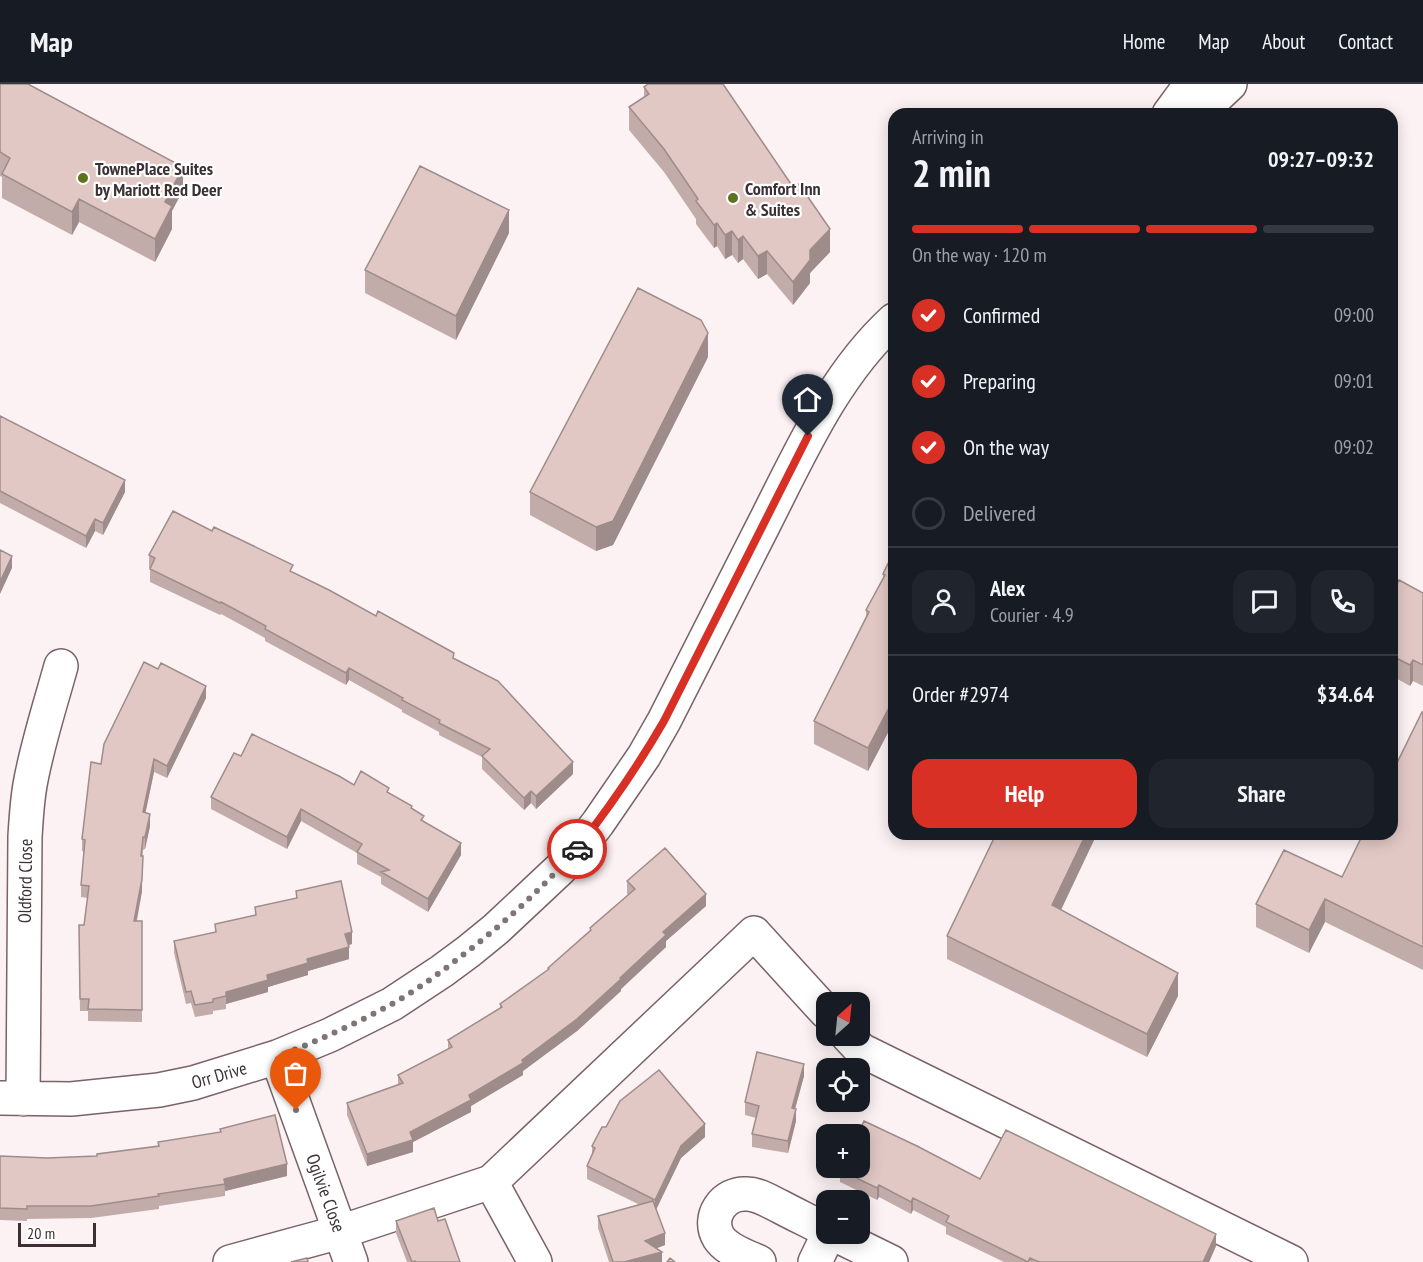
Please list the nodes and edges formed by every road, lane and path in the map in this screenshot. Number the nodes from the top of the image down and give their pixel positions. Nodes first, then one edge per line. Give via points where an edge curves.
1 (1191, 84) edge
2 (1230, 84) edge
3 (1173, 108) edge
4 (1204, 108) edge
5 (888, 326) edge
6 (61, 666) dead end
7 (816, 1001) edge
8 (858, 1046) edge
9 (277, 1057) junction
10 (11, 1099) edge
11 (491, 1182) junction
12 (816, 1225) edge
13 (823, 1244) edge
14 (854, 1244) edge
15 (345, 1247) edge
16 (230, 1262) edge
17 (535, 1262) edge
18 (759, 1262) edge
19 (815, 1262) edge
20 (891, 1262) edge
21 (1291, 1262) edge

1 - 3 street
2 - 4 street
5 - 9 street, Orr Drive via 851,369 808,436 664,721 577,850 496,929 442,971 392,1004
6 - 10 street, Oldford Close via 43,728 27,809
7 - 11 street via 754,933
8 - 21 street
9 - 10 street, Orr Drive via 159,1090 70,1099
9 - 15 street, Ogilvie Close
11 - 15 street
11 - 17 street
12 - 18 street via 755,1194 737,1193 728,1198 715,1216 719,1238 728,1247
13 - 19 street
14 - 20 street
15 - 16 street

